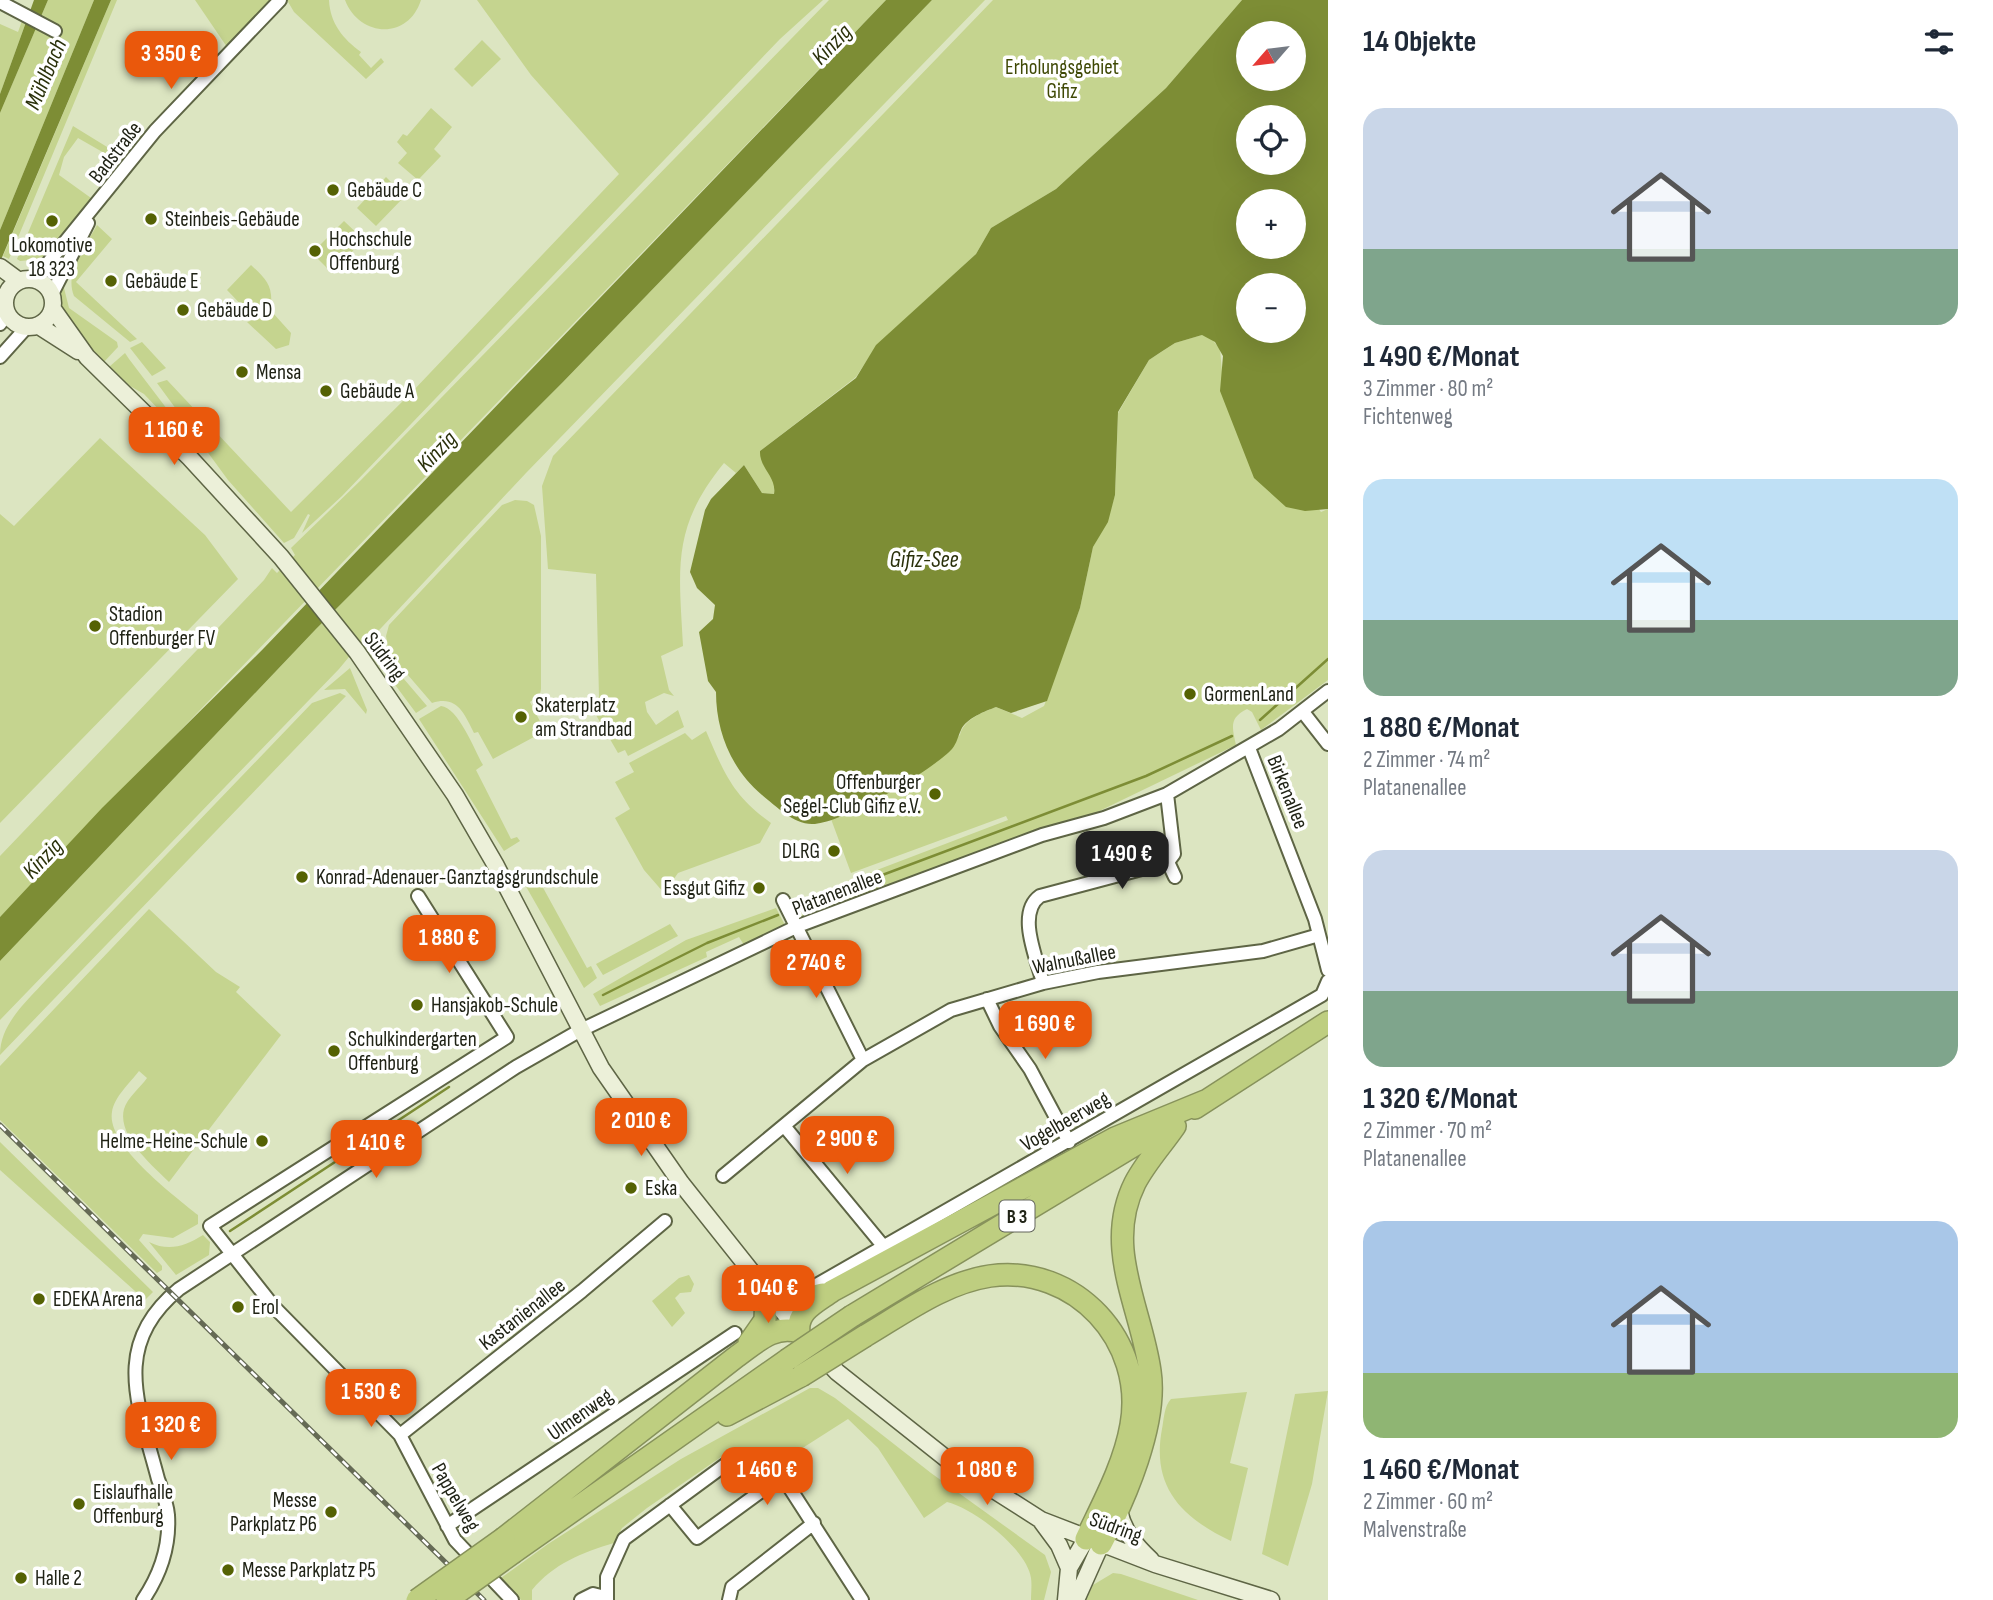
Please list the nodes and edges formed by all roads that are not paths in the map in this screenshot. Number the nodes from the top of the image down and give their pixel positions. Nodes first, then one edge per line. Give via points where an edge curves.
1 (280, 0) edge
2 (0, 2) edge
3 (55, 31) dead end
4 (97, 206) junction
5 (2, 269) edge
6 (27, 280) junction
7 (52, 302) junction
8 (3, 307) edge
9 (33, 327) junction
10 (0, 356) edge
11 (87, 357) junction
12 (1328, 691) edge
13 (1303, 712) junction
14 (1328, 744) edge
15 (1249, 748) junction
16 (1167, 794) junction
17 (1168, 862) junction
18 (1175, 877) dead end
19 (418, 896) dead end
20 (783, 900) dead end
21 (798, 926) junction
22 (1319, 935) junction
23 (1328, 970) edge
24 (1328, 981) edge
25 (1043, 983) junction
26 (987, 999) junction
27 (1328, 1022) edge
28 (579, 1031) junction
29 (863, 1060) junction
30 (1205, 1101) junction
31 (1182, 1117) junction
32 (785, 1126) junction
33 (1069, 1142) junction
34 (723, 1176) dead end
35 (665, 1221) dead end
36 (884, 1247) junction
37 (232, 1253) junction
38 (822, 1289) junction
39 (766, 1293) junction
40 (799, 1332) junction
41 (735, 1333) dead end
42 (736, 1357) junction
43 (794, 1368) junction
44 (400, 1435) junction
45 (782, 1476) junction
46 (670, 1504) junction
47 (1119, 1511) junction
48 (1041, 1520) junction
49 (814, 1523) junction
50 (447, 1526) junction
51 (1094, 1542) junction
52 (509, 1545) junction
53 (1155, 1564) junction
54 (1069, 1568) junction
55 (606, 1598) edge
56 (143, 1600) edge
57 (417, 1600) edge
58 (447, 1600) edge
59 (512, 1600) edge
60 (581, 1600) edge
61 (729, 1600) edge
62 (862, 1600) edge
63 (1066, 1600) edge
64 (1076, 1600) edge
65 (1271, 1600) edge

1 - 4 street, Badstraße via 155,131
2 - 3 street
4 - 6 street, Badstraße
4 - 7 street, Badstraße
5 - 6 street, Südring
6 - 7 street, Südring via 42,282
6 - 8 street, Südring via 10,287
7 - 9 street via 48,319
7 - 11 street, Südring
8 - 9 street, Südring via 11,321
9 - 10 street
9 - 11 street, Südring
11 - 28 street, Südring via 190,458 281,557 357,652 401,713 495,864
12 - 13 street, Platanenallee
13 - 14 street
13 - 15 street, Platanenallee
15 - 16 street, Platanenallee
15 - 22 street, Birkenallee
16 - 17 street via 1174,854
16 - 21 street, Platanenallee
17 - 18 street
17 - 25 street via 1031,902 1027,915
19 - 37 street via 506,1037 210,1226
20 - 21 street
21 - 28 street, Platanenallee
21 - 29 street
22 - 23 street, Birkenallee
22 - 25 street, Walnußallee via 1263,951
24 - 33 street, Vogelbeerweg via 1322,996
25 - 26 street, Walnußallee
26 - 29 street, Walnußallee via 951,1010
26 - 33 street
27 - 30 highway, B 3
28 - 37 street, Platanenallee via 516,1067
28 - 39 street, Südring via 681,1183
29 - 32 street, Walnußallee
30 - 31 highway, B 3
30 - 38 highway via 1115,1138
31 - 43 highway, B 3, bridge via 852,1316
31 - 47 highway via 1136,1182 1122,1232 1126,1278 1151,1372 1146,1426
32 - 34 street, Walnußallee
32 - 36 street
33 - 36 street, Vogelbeerweg
35 - 44 street, Kastanienallee
36 - 38 street, Vogelbeerweg
37 - 44 street, Pappelweg via 274,1307
37 - 56 street, Platanenallee via 158,1306 135,1355 135,1392 168,1513 160,1570
38 - 39 highway via 793,1300
38 - 40 highway via 803,1312
39 - 40 street, Südring
39 - 42 highway via 765,1320
40 - 42 highway via 775,1331
40 - 48 street, Südring via 837,1372 904,1427
41 - 50 street, Ulmenweg
42 - 52 highway
43 - 51 highway, bridge via 865,1336 959,1284 988,1276 1037,1278 1062,1286 1091,1306 1118,1341 1132,1380 1131,1426
43 - 52 highway, B 3
44 - 50 street, Pappelweg
45 - 46 street via 767,1457 752,1454 733,1459
45 - 46 street via 697,1538
45 - 49 street
46 - 55 street via 624,1539 607,1577
47 - 51 highway
47 - 53 street via 1133,1543
48 - 51 street, Südring
48 - 54 street
49 - 61 street via 732,1587
49 - 62 street
50 - 59 street, Pappelweg
51 - 53 street, Südring
51 - 54 street
51 - 64 street
52 - 57 highway, bridge
52 - 58 highway, B 3, bridge
53 - 65 street, Südring
54 - 63 street
55 - 60 street via 593,1594

